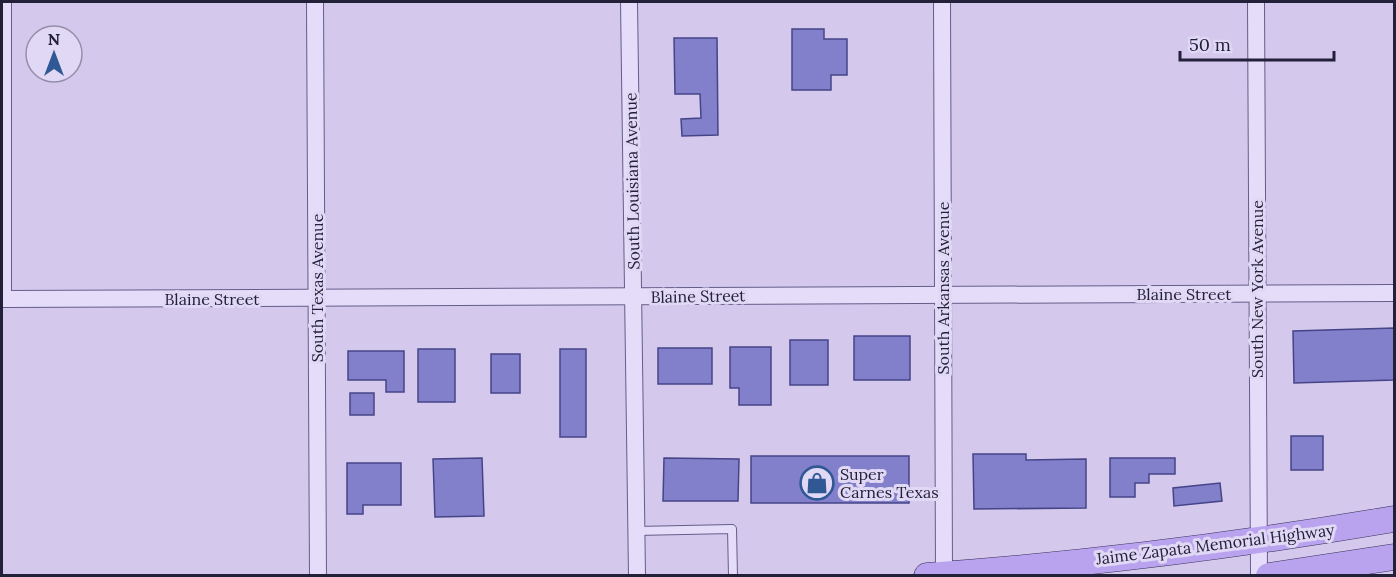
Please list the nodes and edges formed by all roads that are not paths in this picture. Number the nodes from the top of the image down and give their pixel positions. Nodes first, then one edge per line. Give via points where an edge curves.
1 (3, 2) edge
2 (315, 2) edge
3 (629, 2) edge
4 (942, 2) edge
5 (1256, 2) edge
6 (1395, 293) edge
7 (943, 294) junction
8 (1256, 294) junction
9 (634, 297) junction
10 (317, 298) junction
11 (2, 299) edge
12 (1395, 519) edge
13 (636, 531) junction
14 (1260, 540) junction
15 (1395, 557) edge
16 (938, 575) edge
17 (318, 576) edge
18 (637, 576) edge
19 (733, 576) edge
20 (1259, 576) edge
21 (1269, 576) edge

1 - 11 street
2 - 10 street, South Texas Avenue
3 - 9 street, South Louisiana Avenue
4 - 7 street, South Arkansas Avenue
5 - 8 street, South New York Avenue
6 - 8 street, Blaine Street
7 - 8 street, Blaine Street
7 - 9 street, Blaine Street
7 - 16 street, South Arkansas Avenue
8 - 14 street, South New York Avenue
9 - 10 street, Blaine Street
9 - 13 street, South Louisiana Avenue
10 - 11 street, Blaine Street
10 - 17 street, South Texas Avenue
12 - 14 main road, Jaime Zapata Memorial Highway
13 - 18 street, South Louisiana Avenue
13 - 19 lane via 732,529
14 - 16 main road, Jaime Zapata Memorial Highway
14 - 20 street, South New York Avenue
15 - 21 main road

